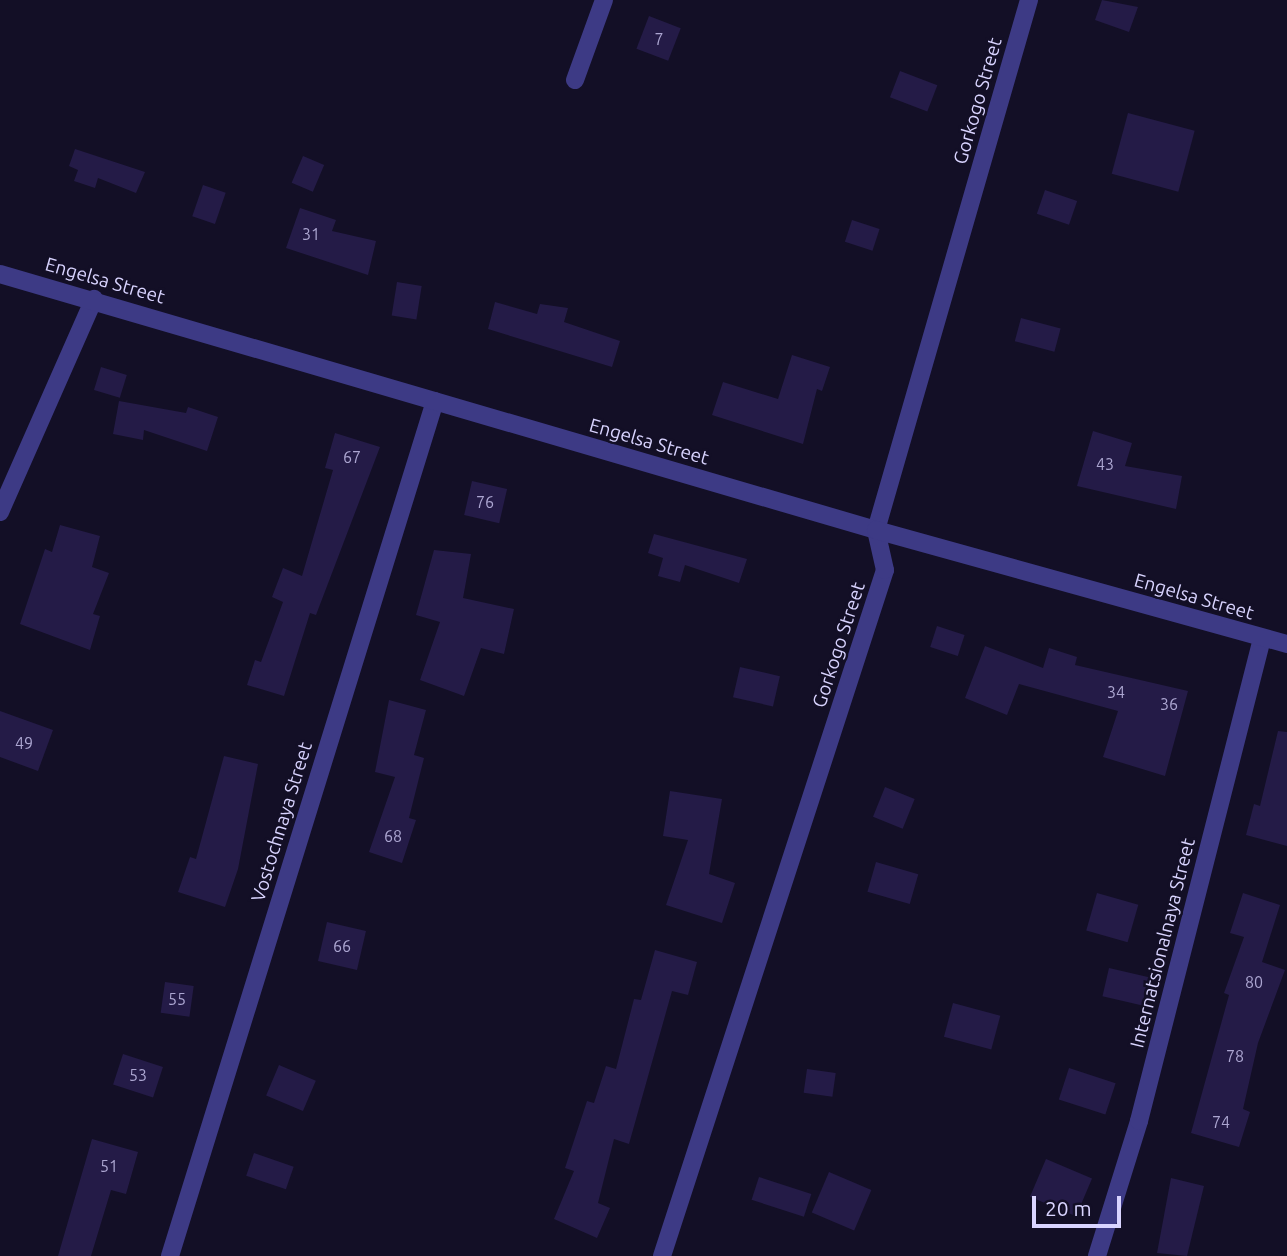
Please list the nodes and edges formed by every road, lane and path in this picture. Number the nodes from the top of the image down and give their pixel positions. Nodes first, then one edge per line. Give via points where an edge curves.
1 (604, 0) edge
2 (1029, 0) edge
3 (575, 80) dead end
4 (0, 274) edge
5 (94, 299) junction
6 (435, 401) junction
7 (0, 512) edge
8 (876, 530) junction
9 (1262, 638) junction
10 (1287, 644) edge
11 (170, 1256) edge
12 (662, 1256) edge
13 (1097, 1256) edge

1 - 3 street
2 - 8 street, Gorkogo Street
4 - 5 street, Engelsa Street
5 - 6 street, Engelsa Street
5 - 7 street
6 - 8 street, Engelsa Street
6 - 11 street, Vostochnaya Street
8 - 9 street, Engelsa Street
8 - 12 street, Gorkogo Street via 885,570
9 - 10 street, Engelsa Street
9 - 13 street, Internatsionalnaya Street via 1139,1121

